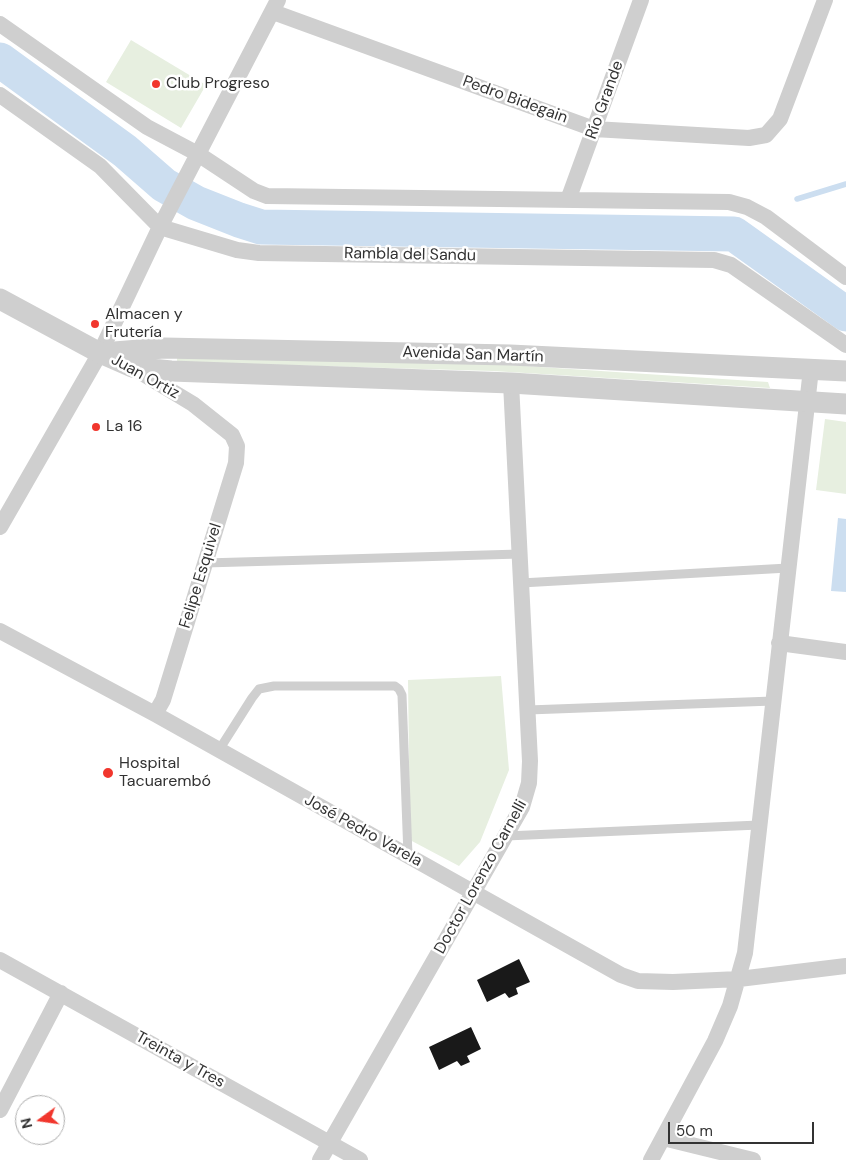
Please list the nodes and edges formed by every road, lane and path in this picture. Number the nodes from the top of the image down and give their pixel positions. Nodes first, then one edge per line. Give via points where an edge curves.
1 (641, 0) edge
2 (825, 0) edge
3 (276, 6) edge
4 (0, 24) edge
5 (0, 95) edge
6 (594, 129) junction
7 (194, 160) junction
8 (568, 200) junction
9 (163, 222) junction
10 (846, 277) edge
11 (0, 299) edge
12 (846, 345) edge
13 (100, 353) junction
14 (132, 367) junction
15 (811, 369) junction
16 (846, 371) edge
17 (511, 383) junction
18 (808, 401) junction
19 (846, 404) edge
20 (232, 435) joint
21 (0, 527) edge
22 (520, 554) junction
23 (205, 563) junction
24 (788, 568) junction
25 (521, 583) junction
26 (0, 631) edge
27 (779, 643) junction
28 (846, 652) edge
29 (773, 701) junction
30 (528, 710) junction
31 (155, 714) junction
32 (219, 750) junction
33 (759, 825) junction
34 (506, 836) junction
35 (408, 856) junction
36 (474, 893) junction
37 (0, 960) edge
38 (846, 966) edge
39 (739, 979) junction
40 (61, 993) junction
41 (0, 1110) edge
42 (663, 1138) junction
43 (330, 1143) junction
44 (320, 1160) edge
45 (360, 1160) edge
46 (651, 1160) edge
47 (753, 1160) edge

1 - 6 street, Río Grande
2 - 6 street, Pedro Bidegain via 780,119 766,135 749,138
3 - 6 street, Pedro Bidegain
3 - 7 street
4 - 7 street
5 - 9 street, Rambla del Sandu via 100,166
6 - 8 street, Río Grande
7 - 8 street via 267,196
7 - 9 street
8 - 10 street via 738,204 766,217
9 - 12 street, Rambla del Sandu via 237,250 259,253 714,260 731,266
9 - 13 street
11 - 13 street, Juan Ortiz
13 - 14 street, Juan Ortiz
13 - 15 street, Avenida San Martín via 164,348 490,354
13 - 21 street
14 - 17 street, Avenida San Martín
14 - 20 street, Juan Ortiz via 193,404
15 - 16 street, Avenida San Martín
15 - 18 street
17 - 18 street, Avenida San Martín
17 - 22 street, Doctor Lorenzo Carnelli
18 - 19 street, Avenida San Martín
18 - 24 street
20 - 23 street, Felipe Esquivel via 236,463
22 - 23 lane
22 - 25 street, Doctor Lorenzo Carnelli
23 - 31 street, Felipe Esquivel via 163,700
24 - 25 lane
24 - 27 street
25 - 30 street, Doctor Lorenzo Carnelli
26 - 31 street, José Pedro Varela
27 - 28 street
27 - 29 street
29 - 30 lane
29 - 33 street
30 - 34 street, Doctor Lorenzo Carnelli via 529,783 522,807
31 - 32 street, José Pedro Varela
32 - 35 street, José Pedro Varela
32 - 35 lane via 259,689 274,686 395,686 402,695
33 - 34 lane
33 - 39 street via 745,953
34 - 36 street, Doctor Lorenzo Carnelli
35 - 36 street, José Pedro Varela
36 - 39 street, José Pedro Varela via 621,975 638,981
36 - 43 street, Doctor Lorenzo Carnelli
37 - 40 street, Treinta y Tres
38 - 39 street, José Pedro Varela
39 - 42 street via 715,1041
40 - 41 street
40 - 43 street, Treinta y Tres
42 - 46 street
42 - 47 street
43 - 44 street, Doctor Lorenzo Carnelli
43 - 45 street, Treinta y Tres

